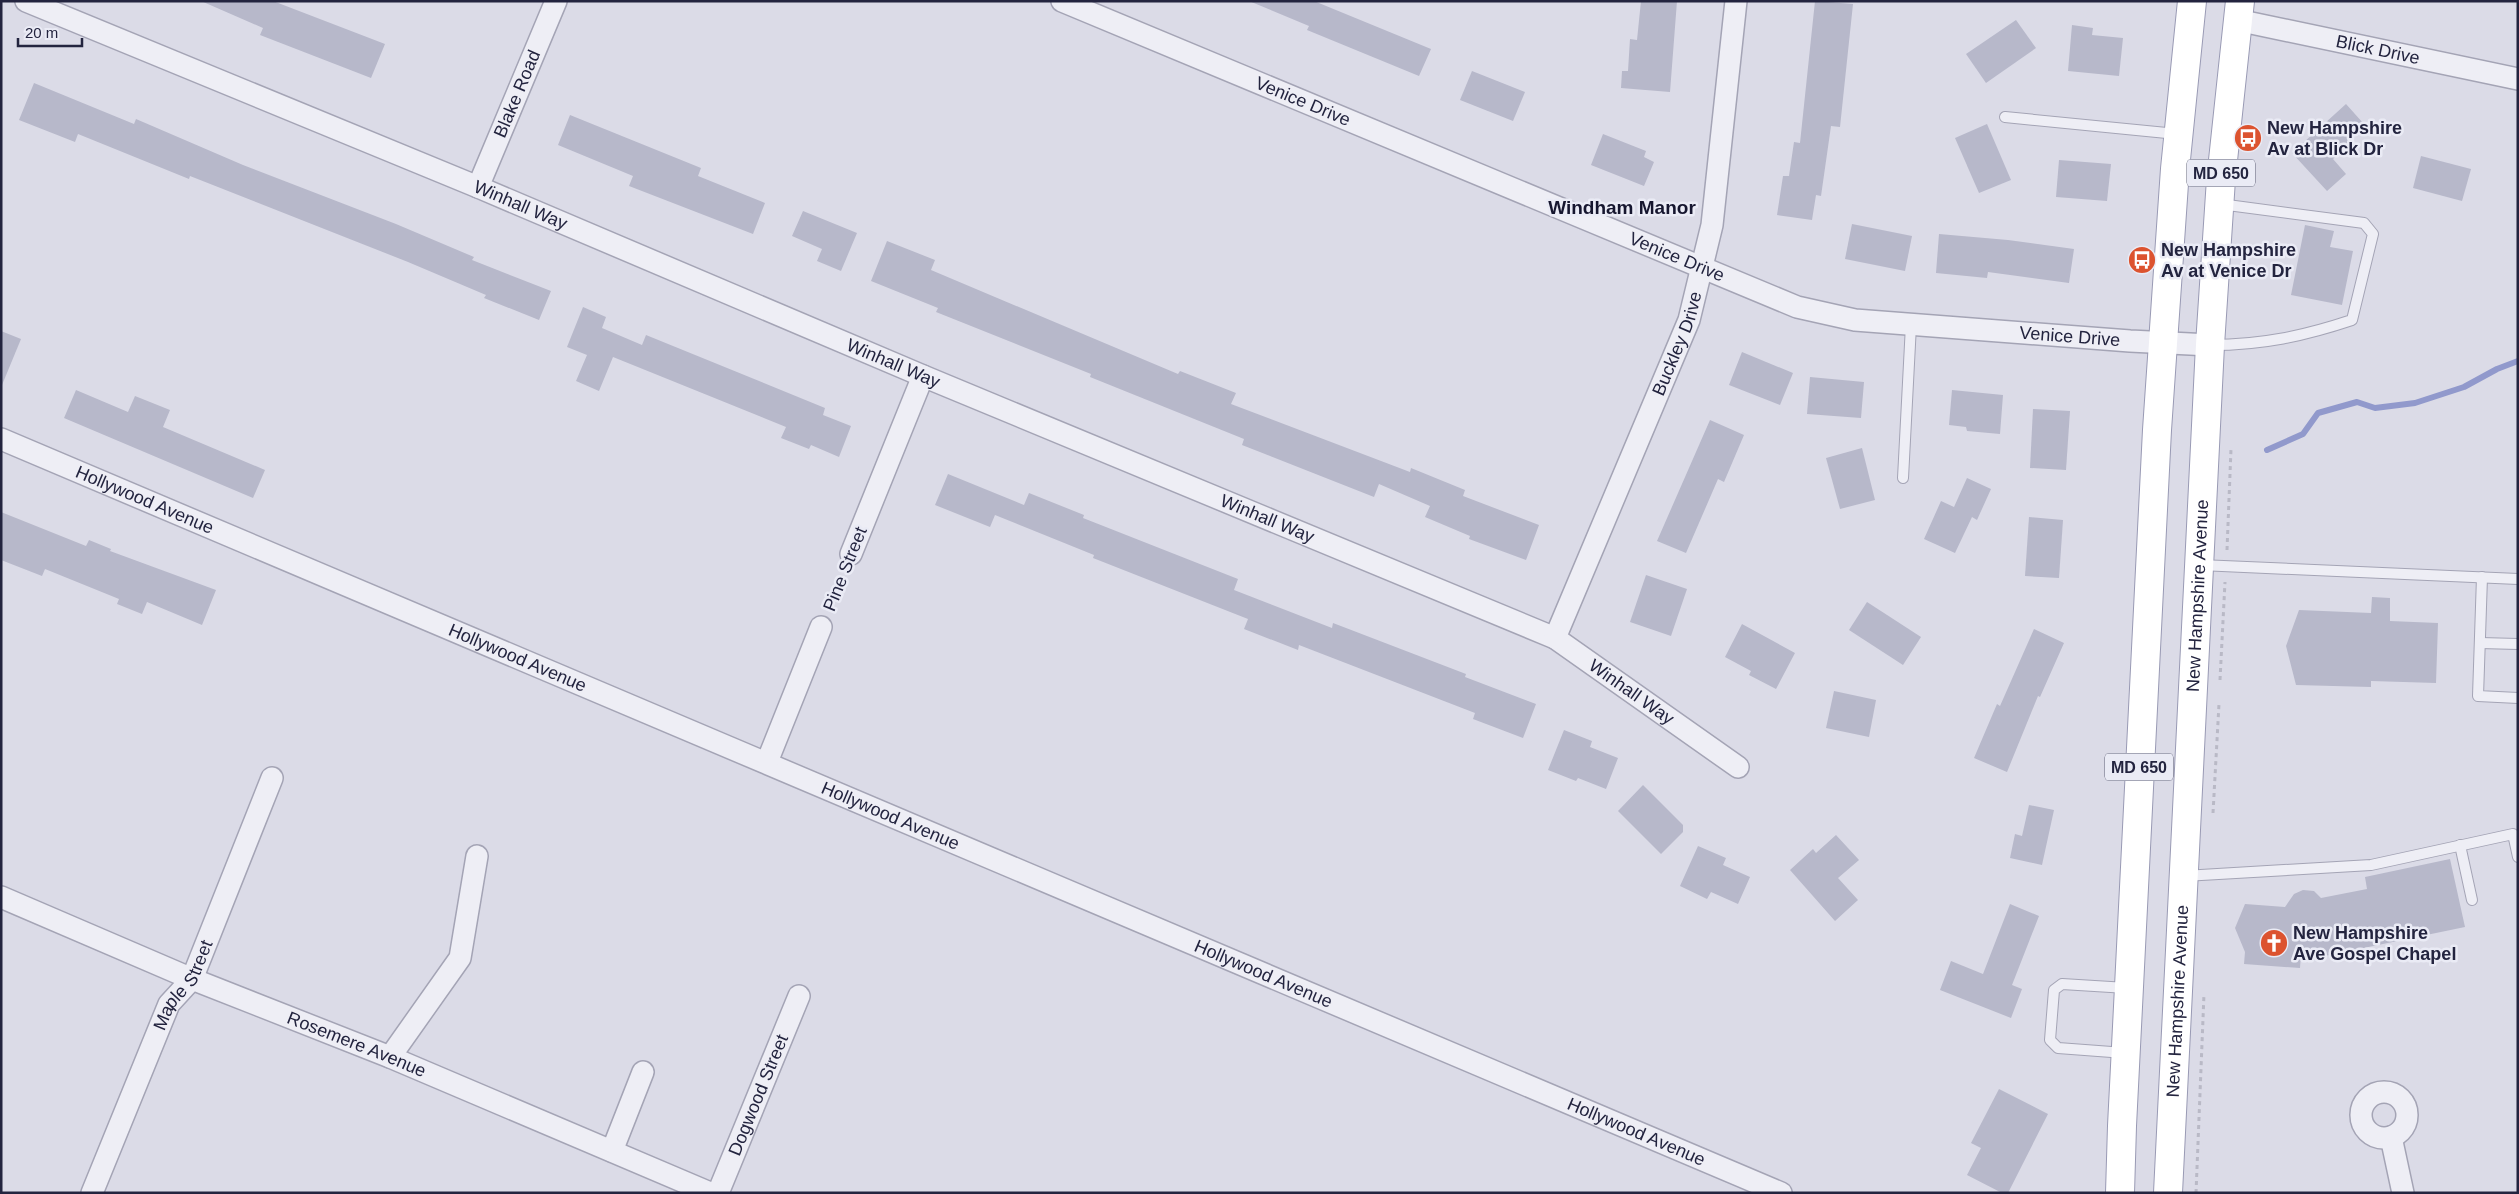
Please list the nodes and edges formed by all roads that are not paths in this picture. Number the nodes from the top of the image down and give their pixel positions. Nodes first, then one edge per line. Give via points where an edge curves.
1 (26, 1) edge
2 (556, 1) edge
3 (1062, 1) edge
4 (1736, 1) edge
5 (2192, 1) edge
6 (2238, 10) edge
7 (2518, 79) edge
8 (2005, 117) dead end
9 (2178, 134) junction
10 (478, 186) junction
11 (2219, 204) junction
12 (1703, 268) junction
13 (1911, 325) junction
14 (2164, 342) junction
15 (2210, 345) junction
16 (923, 376) junction
17 (1, 439) edge
18 (1903, 478) dead end
19 (851, 554) road end
20 (2199, 565) junction
21 (2482, 577) junction
22 (2518, 579) edge
23 (822, 627) road end
24 (1555, 638) junction
25 (2480, 643) junction
26 (2518, 644) edge
27 (2518, 698) edge
28 (767, 762) junction
29 (1738, 767) dead end
30 (272, 778) dead end
31 (2460, 845) junction
32 (477, 856) dead end
33 (2518, 856) edge
34 (2183, 876) junction
35 (1, 897) edge
36 (2472, 900) dead end
37 (192, 979) junction
38 (2128, 988) junction
39 (798, 996) dead end
40 (2125, 1053) junction
41 (390, 1057) junction
42 (644, 1072) dead end
43 (2391, 1137) dead end
44 (612, 1151) junction
45 (92, 1193) edge
46 (710, 1193) edge
47 (718, 1193) edge
48 (1781, 1193) edge
49 (2120, 1193) edge
50 (2168, 1193) edge
51 (2403, 1193) edge

1 - 10 street, Winhall Way
2 - 10 street, Blake Road
3 - 12 street, Venice Drive
4 - 12 street, Buckley Drive via 1712,226
5 - 9 main road, MD 650
6 - 7 street, Blick Drive
6 - 11 main road, New Hampshire Avenue / MD 650
8 - 9 lane
9 - 14 main road, MD 650
10 - 16 street, Winhall Way
11 - 15 main road, New Hampshire Avenue / MD 650
11 - 15 lane via 2364,223 2373,234 2352,320 2305,336 2245,345
12 - 13 street, Venice Drive via 1797,306 1855,320
12 - 24 street, Buckley Drive via 1689,320
13 - 14 street, Venice Drive
13 - 18 lane
14 - 15 street, Venice Drive
14 - 38 main road, MD 650
15 - 20 main road, New Hampshire Avenue / MD 650
16 - 19 street, Pine Street
16 - 24 street, Winhall Way
17 - 28 street, Hollywood Avenue
20 - 21 lane
20 - 34 main road, New Hampshire Avenue / MD 650
21 - 22 lane
21 - 25 lane
23 - 28 street, Pine Street
24 - 29 street, Winhall Way
25 - 26 lane
25 - 27 lane via 2478,696
28 - 48 street, Hollywood Avenue
30 - 37 street, Maple Street
31 - 33 lane via 2513,834
31 - 34 lane via 2371,865
31 - 36 lane
32 - 41 street via 460,958
34 - 50 main road, New Hampshire Avenue / MD 650
35 - 37 street, Rosemere Avenue
37 - 41 street, Rosemere Avenue
37 - 45 street, Maple Street via 169,1004
38 - 40 main road, MD 650
38 - 40 lane via 2062,984 2054,990 2050,1040 2058,1048
39 - 47 street, Dogwood Street
40 - 49 main road, MD 650
41 - 44 street, Rosemere Avenue
42 - 44 street
43 - 51 street
44 - 46 street, Rosemere Avenue

